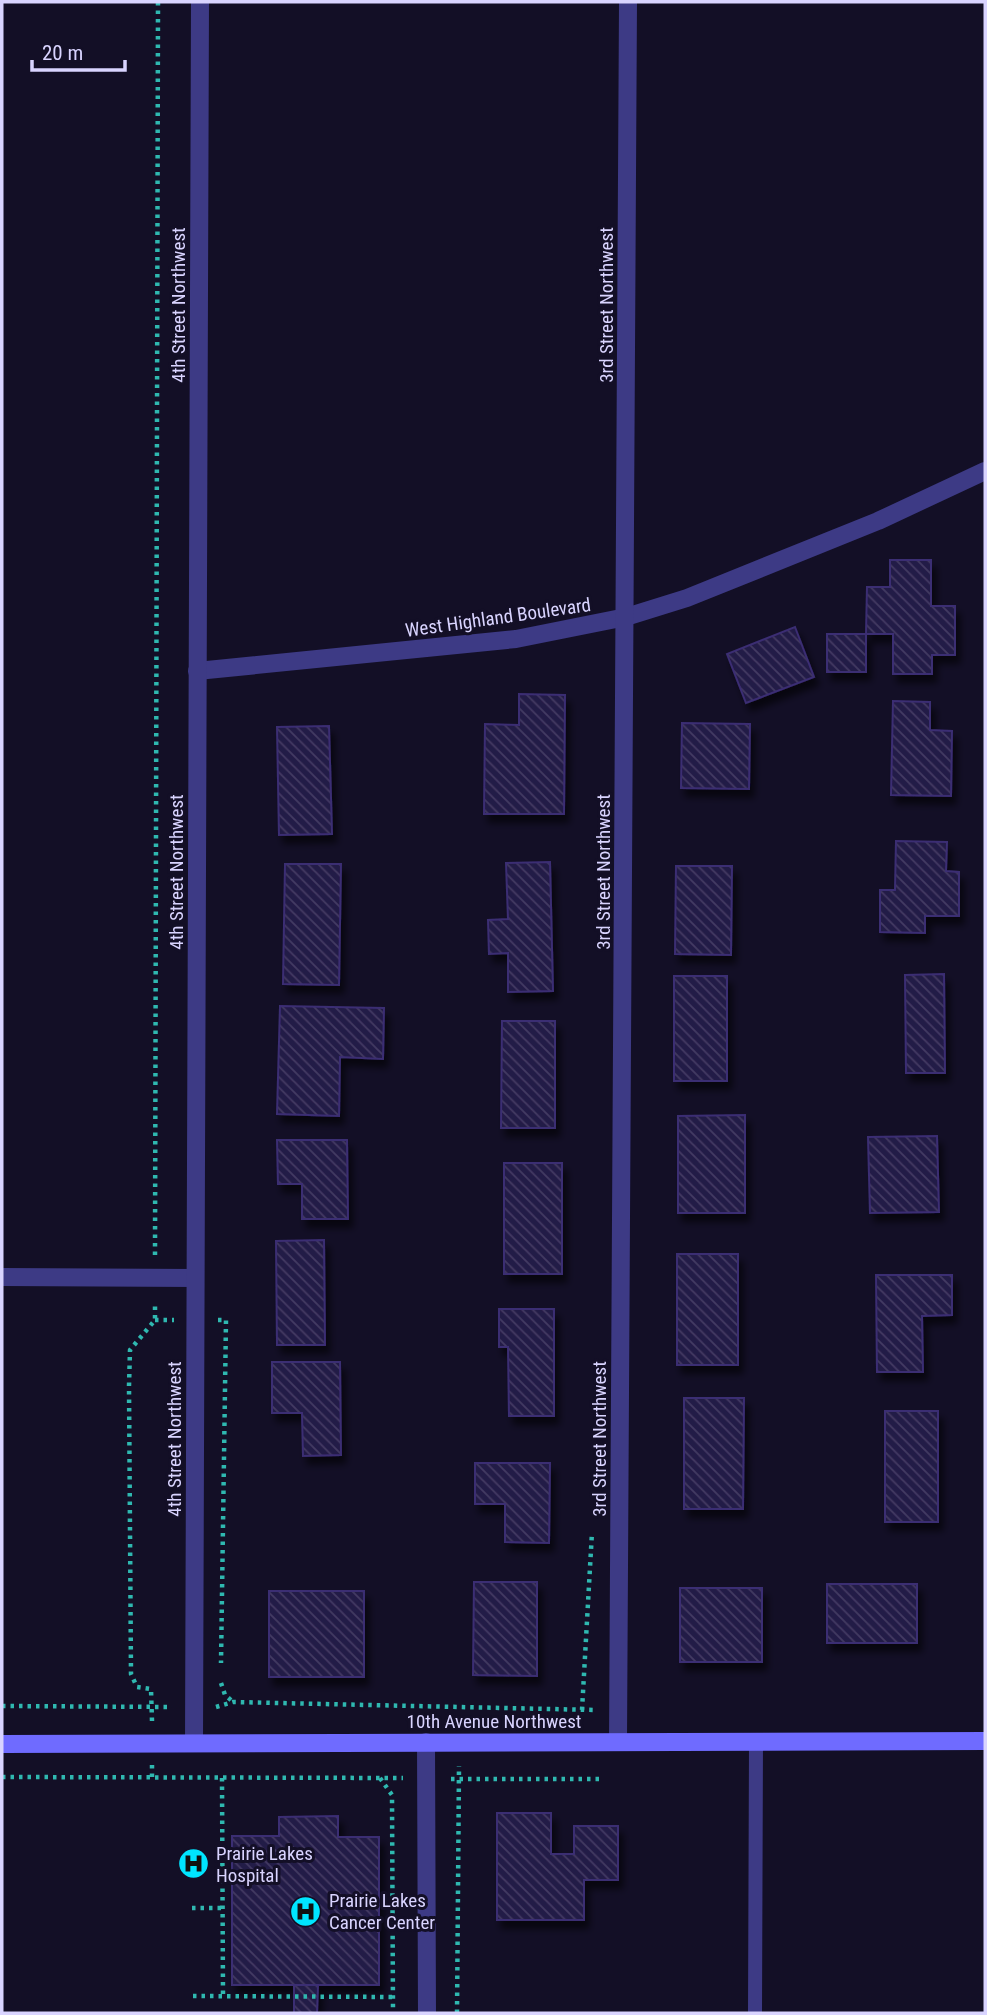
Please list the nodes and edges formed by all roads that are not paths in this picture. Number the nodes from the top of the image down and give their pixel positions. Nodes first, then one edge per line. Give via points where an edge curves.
1 (200, 2) edge
2 (628, 2) edge
3 (985, 471) edge
4 (625, 617) junction
5 (197, 671) junction
6 (2, 1277) edge
7 (195, 1278) junction
8 (985, 1741) edge
9 (426, 1742) junction
10 (618, 1742) junction
11 (755, 1742) junction
12 (194, 1743) junction
13 (2, 1744) edge
14 (427, 2013) edge
15 (755, 2013) edge

1 - 5 street, 4th Street Northwest
2 - 4 street, 3rd Street Northwest
3 - 4 street, West Highland Boulevard via 852,532 687,598
4 - 5 street, West Highland Boulevard via 516,639
4 - 10 street, 3rd Street Northwest
5 - 7 street, 4th Street Northwest
6 - 7 street
7 - 12 street, 4th Street Northwest
8 - 11 street, 10th Avenue Northwest
9 - 10 street, 10th Avenue Northwest
9 - 12 street, 10th Avenue Northwest
9 - 14 street
10 - 11 street, 10th Avenue Northwest
11 - 15 lane
12 - 13 street, 10th Avenue Northwest

